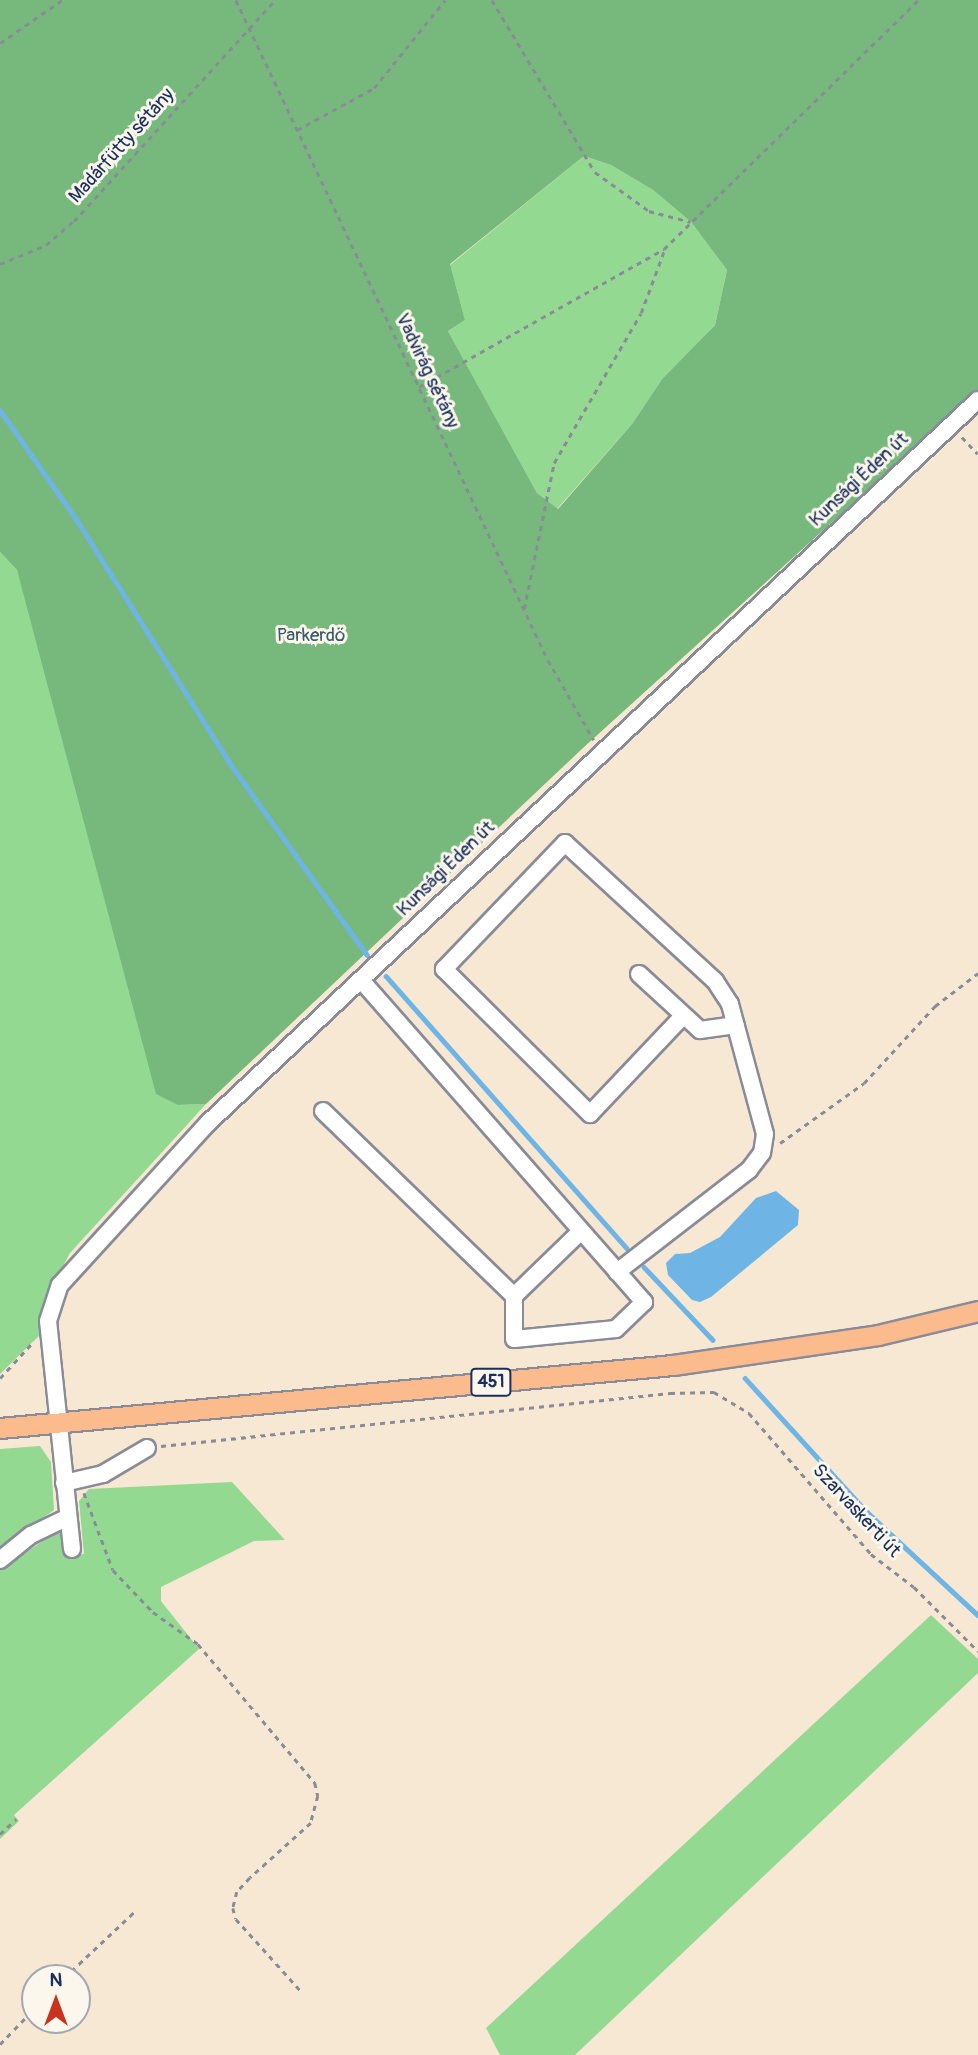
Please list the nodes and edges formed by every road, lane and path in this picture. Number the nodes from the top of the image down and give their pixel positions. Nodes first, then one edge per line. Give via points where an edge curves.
1 (62, 0) edge
2 (236, 0) edge
3 (275, 0) edge
4 (445, 0) edge
5 (492, 0) edge
6 (918, 0) edge
7 (249, 26) junction
8 (0, 43) edge
9 (298, 130) junction
10 (691, 222) junction
11 (664, 249) junction
12 (0, 264) edge
13 (419, 387) junction
14 (978, 400) edge
15 (950, 425) junction
16 (978, 454) edge
17 (524, 609) junction
18 (601, 750) junction
19 (978, 973) edge
20 (639, 974) dead end
21 (361, 980) junction
22 (683, 1016) junction
23 (736, 1025) junction
24 (323, 1111) dead end
25 (762, 1153) junction
26 (580, 1232) junction
27 (617, 1272) junction
28 (514, 1296) junction
29 (978, 1311) edge
30 (49, 1335) junction
31 (0, 1378) edge
32 (57, 1424) junction
33 (0, 1428) edge
34 (147, 1448) joint
35 (72, 1482) junction
36 (68, 1517) junction
37 (72, 1549) dead end
38 (0, 1560) edge
39 (978, 1651) edge
40 (16, 1819) dead end
41 (0, 1834) edge
42 (134, 1912) dead end
43 (79, 1964) edge
44 (300, 1990) dead end
45 (21, 2022) edge
46 (0, 2044) edge

1 - 8 path
2 - 7 path, Vadvirág sétány
3 - 7 path, Madárfütty sétány
4 - 9 path via 374,88
5 - 10 path via 594,172 649,211
6 - 10 path
7 - 9 path, Vadvirág sétány
7 - 12 path, Madárfütty sétány via 74,220 46,244
9 - 13 path, Vadvirág sétány
10 - 11 path
11 - 13 path
11 - 17 path via 641,313 554,463
13 - 17 path, Vadvirág sétány
14 - 15 street, Kunsági Éden út
15 - 16 path
15 - 18 street, Kunsági Éden út
17 - 18 path, Vadvirág sétány via 580,721
18 - 21 street, Kunsági Éden út
19 - 25 path via 935,1006 864,1083 801,1132
20 - 22 street
21 - 26 street
21 - 30 street, Kunsági Éden út via 208,1123 76,1265 50,1307
22 - 23 street via 700,1030
22 - 23 street via 590,1114 444,969 565,844 715,981 730,1004
23 - 25 street via 765,1134
24 - 28 street
25 - 27 street via 749,1170
26 - 27 street
26 - 28 street
27 - 28 street via 645,1302 616,1329 514,1339
29 - 32 main road, 451 via 854,1340 673,1365
30 - 31 path via 35,1340
30 - 32 street, Kunsági Éden út
32 - 33 main road, 451
32 - 35 street, Kunsági Éden út
34 - 35 street via 103,1475
34 - 39 path, Szarvaskerti út via 670,1392 714,1392 748,1413 871,1554 915,1587
35 - 36 street, Kunsági Éden út
35 - 44 path via 113,1570 153,1612 198,1644 315,1783 318,1796 311,1823 243,1885 233,1908 236,1919
36 - 37 street, Kunsági Éden út
36 - 38 street via 31,1535
40 - 41 path
42 - 43 path
45 - 46 path

